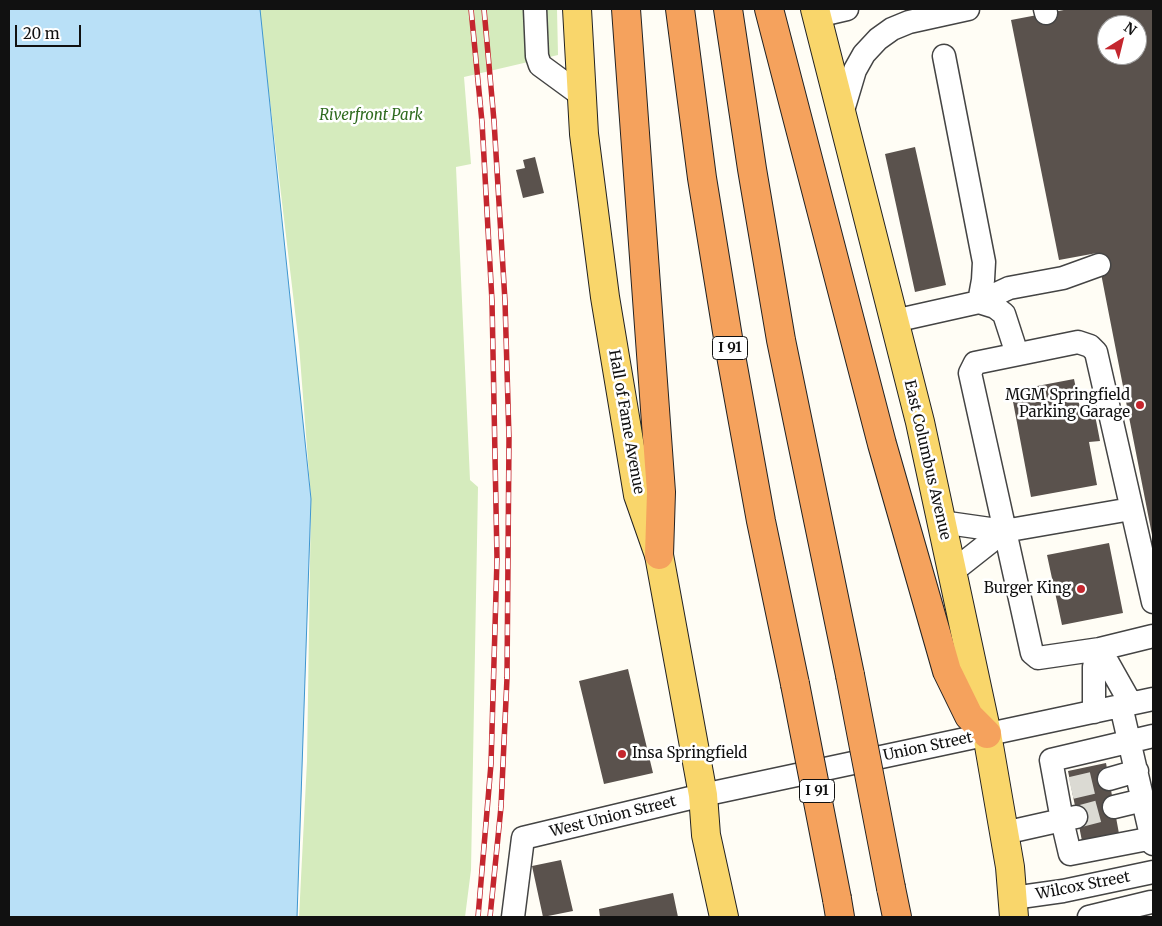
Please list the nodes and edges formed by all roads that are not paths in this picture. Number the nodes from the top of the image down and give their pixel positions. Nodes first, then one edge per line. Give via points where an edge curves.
1 (535, 9) edge
2 (577, 9) edge
3 (626, 9) edge
4 (680, 9) edge
5 (728, 9) edge
6 (769, 9) edge
7 (847, 9) edge
8 (968, 9) edge
9 (816, 12) edge
10 (944, 56) dead end
11 (581, 95) junction
12 (841, 117) junction
13 (1099, 265) dead end
14 (979, 302) junction
15 (894, 321) junction
16 (1017, 354) junction
17 (1131, 509) junction
18 (941, 522) junction
19 (1004, 531) junction
20 (659, 555) junction
21 (952, 572) junction
22 (1153, 602) edge
23 (1153, 636) edge
24 (1100, 649) junction
25 (1153, 699) edge
26 (1126, 705) junction
27 (1094, 712) junction
28 (987, 734) junction
29 (1153, 736) edge
30 (1130, 741) junction
31 (1137, 771) junction
32 (1109, 779) tunnel mouth
33 (703, 795) junction
34 (1143, 800) junction
35 (1114, 807) tunnel mouth
36 (1069, 819) junction
37 (1004, 833) junction
38 (1153, 840) edge
39 (1150, 873) edge
40 (839, 908) edge
41 (1013, 908) edge
42 (1152, 908) edge
43 (513, 917) edge
44 (724, 917) edge
45 (897, 917) edge
46 (1089, 917) edge

1 - 11 street via 540,65
2 - 11 main road, Hall of Fame Avenue
3 - 20 highway via 661,492
4 - 40 highway, I 91, bridge via 702,178 727,331 761,521
5 - 45 highway, bridge via 779,331
6 - 28 highway via 882,444 947,671 969,716
7 - 9 street
8 - 12 street via 909,22 878,39 855,70
9 - 12 main road, East Columbus Avenue
10 - 14 street via 984,262
11 - 20 main road, Hall of Fame Avenue via 593,216 638,495
12 - 15 main road, East Columbus Avenue
13 - 14 street via 1063,278 1009,288
14 - 15 street
14 - 16 street via 1004,314
15 - 18 main road, East Columbus Avenue
16 - 17 street via 1078,342 1096,352
16 - 19 street via 975,363 970,372
17 - 19 street
17 - 22 street
18 - 19 street
18 - 21 main road, East Columbus Avenue
19 - 21 street
19 - 24 street via 1032,653 1038,658
20 - 33 main road, Hall of Fame Avenue
21 - 28 main road, East Columbus Avenue
23 - 24 street
24 - 26 street
24 - 27 street via 1094,667
25 - 26 street, Union Street
26 - 27 street, Union Street
26 - 30 street
27 - 28 street, Union Street
28 - 33 street, Union Street
28 - 37 main road, East Columbus Avenue
29 - 30 street
30 - 31 street
30 - 36 street via 1050,760 1064,789
31 - 32 street
31 - 34 street
33 - 43 street, West Union Street via 523,838
33 - 44 main road, Hall of Fame Avenue via 706,835
34 - 35 street
34 - 38 street
36 - 37 street
36 - 38 street via 1070,854
37 - 41 main road, East Columbus Avenue
39 - 41 street, Wilcox Street via 1063,891
39 - 42 street
42 - 46 street

